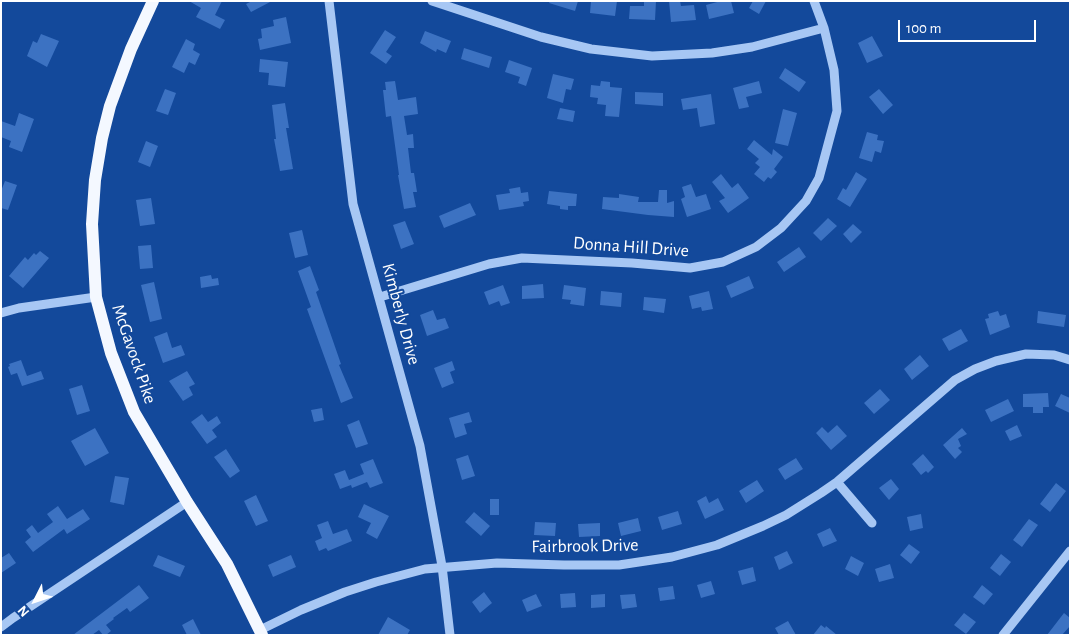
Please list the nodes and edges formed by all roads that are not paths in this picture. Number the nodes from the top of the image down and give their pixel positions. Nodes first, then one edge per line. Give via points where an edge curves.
1 (153, 1) edge
2 (432, 1) edge
3 (814, 1) edge
4 (332, 2) edge
5 (824, 28) junction
6 (96, 297) junction
7 (380, 297) junction
8 (1, 313) edge
9 (1070, 360) edge
10 (837, 482) junction
11 (187, 502) junction
12 (872, 523) dead end
13 (1070, 551) edge
14 (442, 566) junction
15 (1, 627) edge
16 (261, 632) edge
17 (450, 635) edge
18 (1003, 635) edge

1 - 6 main road, McGavock Pike via 131,49 102,138 92,224
2 - 5 street via 541,37 590,49 652,56 752,47
3 - 5 street, Donna Hill Drive
4 - 7 street, Kimberly Drive via 354,204
5 - 7 street, Donna Hill Drive via 834,70 837,111 819,178 806,201 780,228 756,246 723,262 690,268 632,262 522,258 489,264
6 - 8 street
6 - 11 main road, McGavock Pike via 111,353 134,412
7 - 14 street, Kimberly Drive via 420,446
9 - 10 street, Fairbrook Drive via 1054,355 1026,354 976,369 955,380
10 - 12 street
10 - 14 street, Fairbrook Drive via 763,526 717,545 672,557 619,565 497,563
11 - 15 street
11 - 16 main road, McGavock Pike via 227,564
13 - 18 street
14 - 16 street, Fairbrook Drive via 368,584 301,610
14 - 17 street, Kimberly Drive

